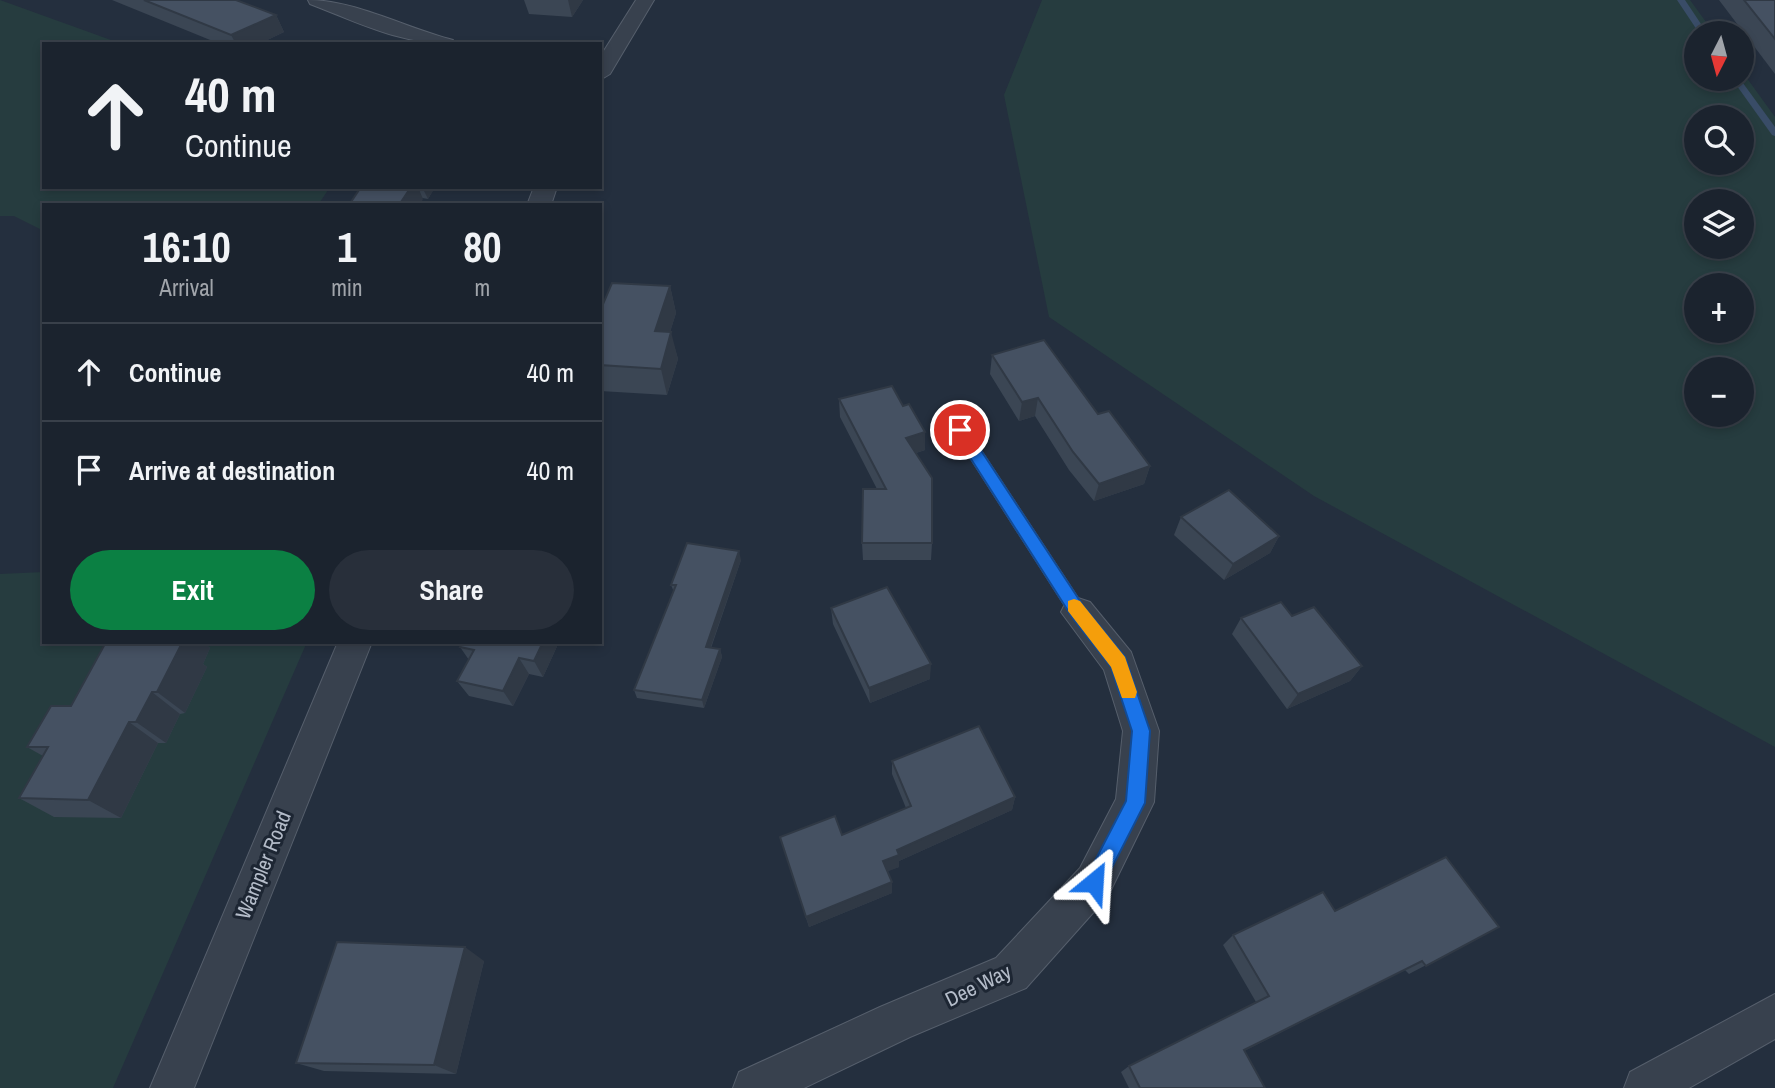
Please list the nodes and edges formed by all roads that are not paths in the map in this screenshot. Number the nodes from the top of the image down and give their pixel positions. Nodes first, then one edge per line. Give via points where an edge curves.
1 (317, 0) edge
2 (645, 0) edge
3 (438, 42) edge
4 (604, 62) edge
5 (960, 430) dead end
6 (1078, 612) joint
7 (354, 644) edge
8 (1775, 1015) edge
9 (172, 1088) edge
10 (755, 1088) edge
11 (1646, 1088) edge

1 - 3 street
2 - 4 street
5 - 6 lane
6 - 10 street, Dee Way via 1119,663 1141,731 1135,803 1094,882 1011,973
7 - 9 street, Wampler Road
8 - 11 street

